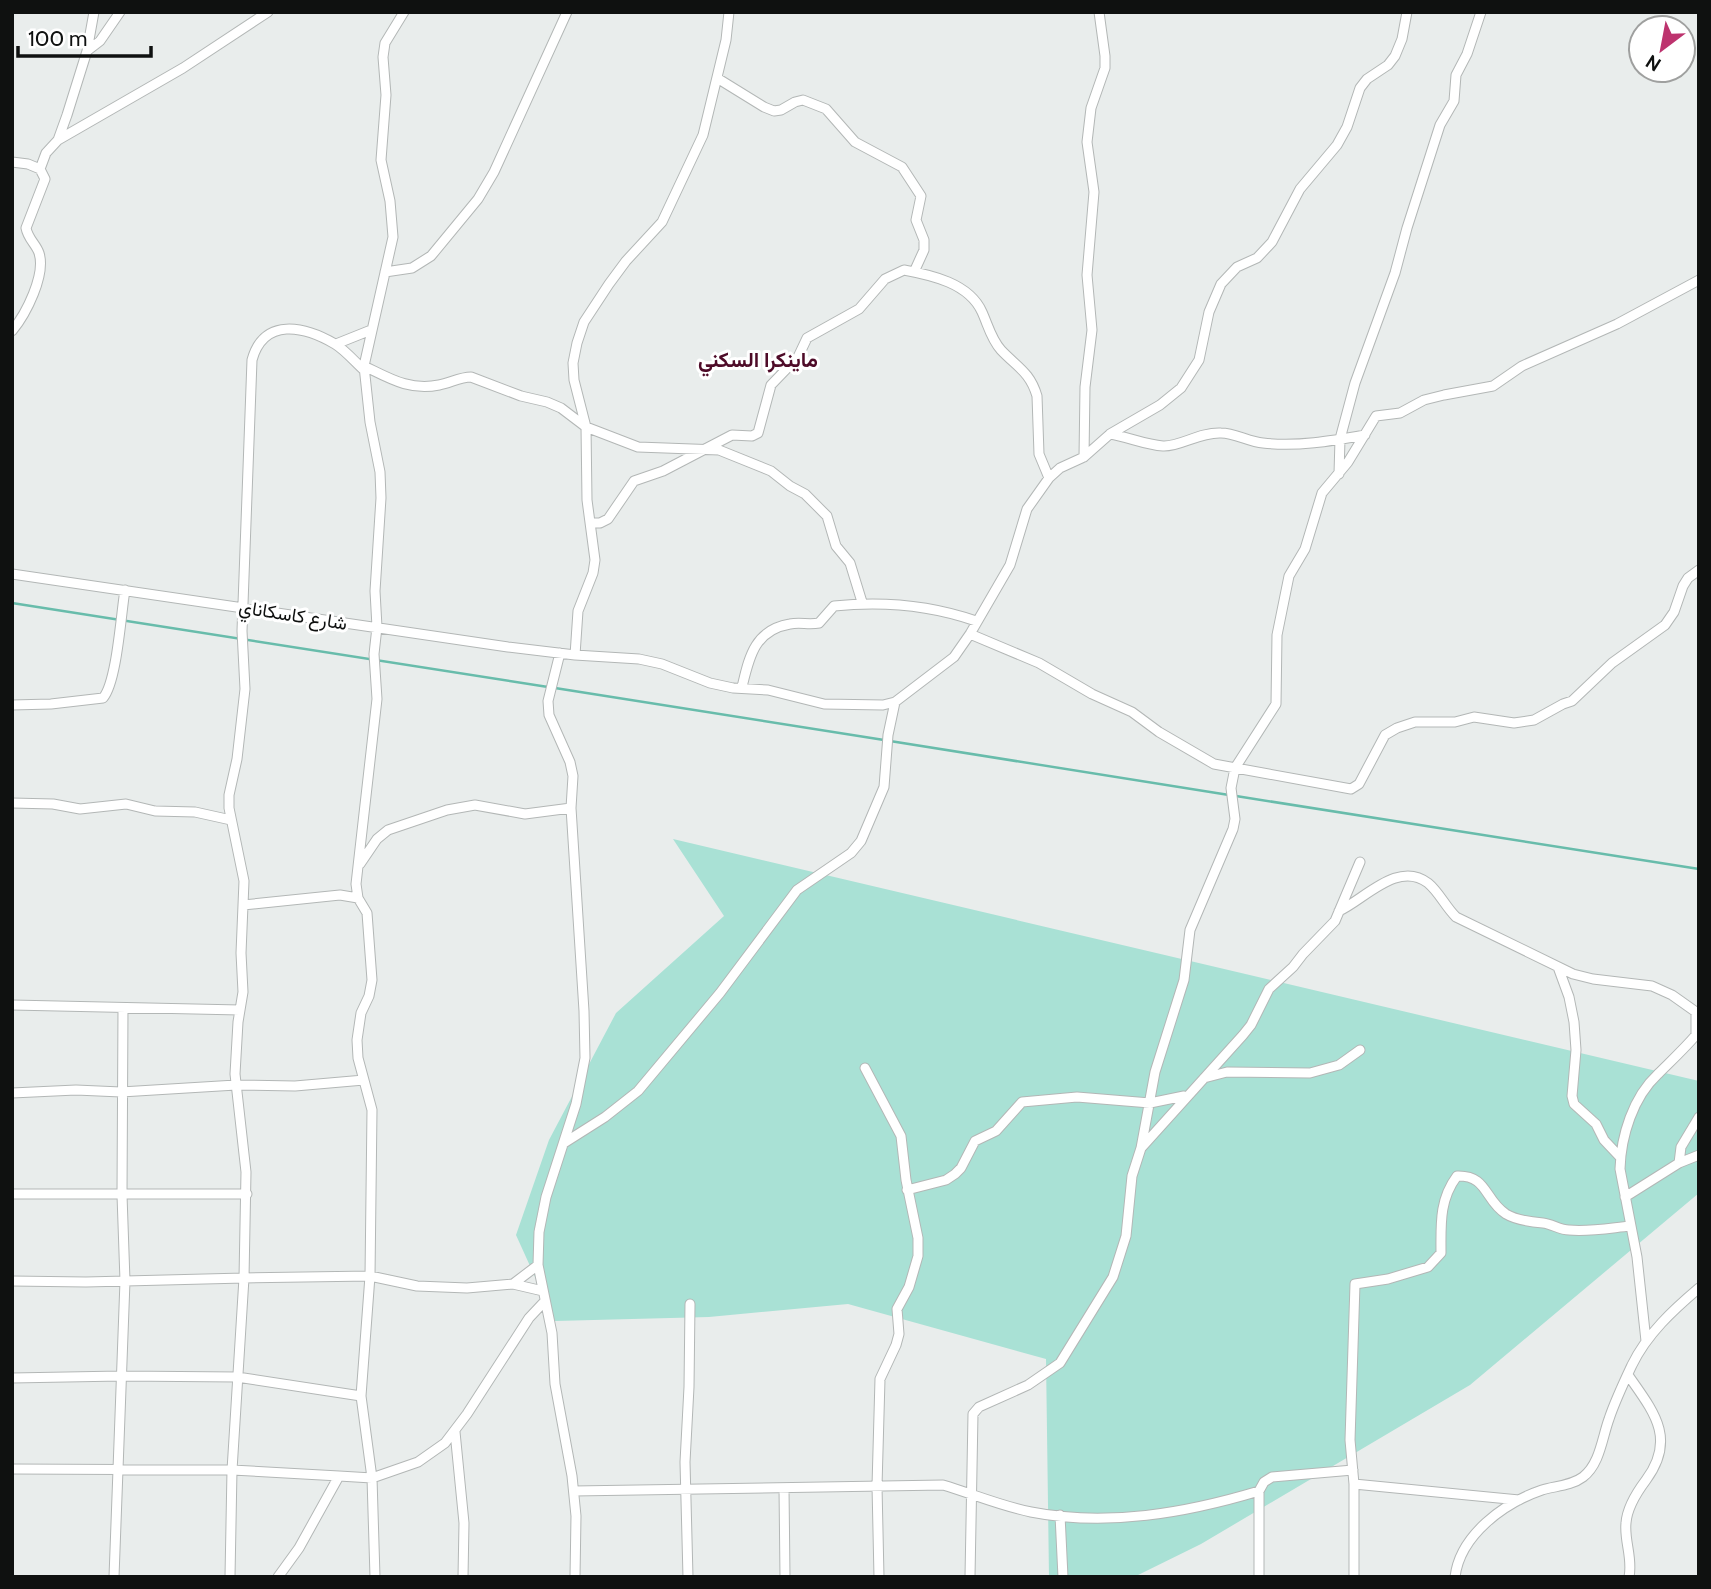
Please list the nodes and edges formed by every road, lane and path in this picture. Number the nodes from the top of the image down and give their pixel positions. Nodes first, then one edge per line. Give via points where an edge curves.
1 (94, 12) edge
2 (120, 12) edge
3 (268, 12) edge
4 (404, 12) edge
5 (567, 12) edge
6 (729, 12) edge
7 (1100, 12) edge
8 (1407, 12) edge
9 (1481, 12) edge
10 (87, 51) junction
11 (718, 78) junction
12 (58, 140) junction
13 (12, 162) edge
14 (40, 169) junction
15 (385, 272) junction
16 (914, 272) junction
17 (1699, 279) edge
18 (371, 330) junction
19 (12, 331) edge
20 (336, 344) junction
21 (364, 368) junction
22 (586, 426) junction
23 (1110, 434) junction
24 (1365, 435) junction
25 (1340, 439) junction
26 (707, 449) junction
27 (1084, 457) junction
28 (1339, 474) junction
29 (1049, 478) junction
30 (590, 523) junction
31 (1699, 570) edge
32 (12, 574) edge
33 (125, 590) junction
34 (862, 602) junction
35 (243, 607) junction
36 (976, 621) junction
37 (377, 627) junction
38 (970, 634) junction
39 (560, 653) junction
40 (575, 655) junction
41 (742, 687) junction
42 (895, 702) junction
43 (12, 705) edge
44 (1235, 768) junction
45 (12, 803) edge
46 (571, 808) junction
47 (231, 820) junction
48 (1360, 862) dead end
49 (358, 867) junction
50 (356, 884) junction
51 (340, 895) junction
52 (358, 898) junction
53 (243, 905) junction
54 (1339, 911) junction
55 (1558, 967) junction
56 (12, 1005) edge
57 (123, 1008) junction
58 (240, 1010) junction
59 (1697, 1012) edge
60 (1360, 1050) dead end
61 (865, 1068) dead end
62 (1202, 1079) junction
63 (364, 1080) junction
64 (236, 1085) junction
65 (121, 1092) junction
66 (12, 1093) edge
67 (1186, 1096) junction
68 (1150, 1103) junction
69 (1699, 1117) edge
70 (564, 1143) junction
71 (1141, 1148) junction
72 (1699, 1155) edge
73 (1620, 1157) junction
74 (1679, 1163) junction
75 (907, 1190) junction
76 (12, 1194) edge
77 (247, 1194) junction
78 (122, 1195) junction
79 (1625, 1196) junction
80 (1630, 1226) junction
81 (538, 1265) junction
82 (370, 1276) junction
83 (244, 1278) junction
84 (12, 1281) edge
85 (125, 1281) junction
86 (513, 1284) junction
87 (1699, 1288) edge
88 (543, 1291) junction
89 (545, 1301) junction
90 (690, 1304) dead end
91 (1646, 1341) junction
92 (1628, 1375) junction
93 (121, 1376) junction
94 (237, 1377) junction
95 (12, 1378) edge
96 (361, 1396) junction
97 (455, 1432) junction
98 (12, 1469) edge
99 (118, 1469) junction
100 (232, 1469) junction
101 (1353, 1470) junction
102 (339, 1476) junction
103 (372, 1478) junction
104 (1354, 1484) junction
105 (877, 1486) junction
106 (785, 1488) junction
107 (687, 1490) junction
108 (1259, 1491) junction
109 (574, 1492) junction
110 (973, 1493) junction
111 (1519, 1500) junction
112 (1059, 1515) junction
113 (114, 1577) edge
114 (230, 1577) edge
115 (278, 1577) edge
116 (375, 1577) edge
117 (463, 1577) edge
118 (575, 1577) edge
119 (688, 1577) edge
120 (785, 1577) edge
121 (879, 1577) edge
122 (970, 1577) edge
123 (1063, 1577) edge
124 (1259, 1577) edge
125 (1354, 1577) edge
126 (1455, 1577) edge
127 (1629, 1577) edge

1 - 10 street
2 - 10 street
3 - 12 street via 183,68
4 - 15 street via 389,35 383,57 386,88 381,160 393,237
5 - 15 street via 478,199 431,256 412,268
6 - 11 street
7 - 27 street via 1105,68 1091,108 1087,142 1094,192 1087,275 1092,330
8 - 23 street via 1395,56 1360,88 1338,145 1300,188 1266,250 1237,267 1221,284 1209,312 1203,349 1187,379 1173,396
9 - 25 street via 1456,75 1454,101 1438,131
10 - 12 street
11 - 16 street via 774,111 803,100 826,109 855,142 902,167 921,196 916,220 925,250
11 - 22 street via 703,135 662,222 626,261 584,322 573,363
12 - 14 street
13 - 14 street
14 - 19 street via 46,179 26,228 39,253 37,282
15 - 18 street
16 - 26 street via 904,270 885,279 859,309 807,338 798,357 771,384 758,433 732,435
16 - 29 street via 953,284 970,295 1000,349 1028,376 1037,396 1039,454
17 - 24 street via 1617,324 1522,366 1493,386 1424,400 1400,413 1376,416
18 - 20 street
18 - 21 street
20 - 21 street
20 - 35 street via 290,328 264,337 255,348
21 - 22 street via 414,387 471,377 554,405
21 - 37 street via 380,472
22 - 26 street via 649,449
22 - 30 street
23 - 25 street via 1163,446 1220,433 1264,443 1312,444
23 - 27 street
24 - 25 street
24 - 28 street
25 - 28 street
26 - 30 street via 634,481 608,519
26 - 34 street via 771,471 813,500 827,516 836,546 850,563
27 - 29 street
28 - 44 street via 1322,493 1305,549 1289,576 1277,635 1276,704
29 - 36 street via 1027,509 1010,565
30 - 40 street via 595,560 578,611
31 - 44 street via 1683,586 1665,625 1612,663 1572,701 1534,720 1514,723 1474,717 1397,728 1385,735 1359,784 1351,789
32 - 33 street, شارع كاسكاناي
33 - 35 street, شارع كاسكاناي
33 - 43 street via 103,698
34 - 36 street via 916,606
34 - 41 street via 834,606 819,623 788,624 761,638 753,648
35 - 37 street, شارع كاسكاناي
35 - 47 street via 245,689 229,795
36 - 38 street
37 - 39 street, شارع كاسكاناي
37 - 49 street via 377,699
38 - 42 street via 954,657
38 - 44 street via 1039,663 1132,712 1214,764
39 - 40 street, شارع كاسكاناي
39 - 46 street via 548,701 549,715 570,762
40 - 41 street, شارع كاسكاناي via 639,659 710,683
41 - 42 street, شارع كاسكاناي via 824,704
42 - 70 street via 884,787 861,841 797,890 720,993 638,1091
44 - 68 street via 1233,830 1190,930 1184,980 1162,1044
45 - 47 street via 80,809 127,804
46 - 49 street via 525,814 475,805 447,810 388,830
46 - 70 street via 585,1058
47 - 53 street via 244,881
48 - 54 street
49 - 50 street
50 - 51 street
50 - 52 street
51 - 52 street
51 - 53 street
52 - 63 street via 367,914 372,980 358,1025 358,1058
53 - 58 street
54 - 55 street via 1384,882 1415,877 1433,888 1456,916
54 - 62 street via 1326,933 1269,989 1251,1025
55 - 59 street via 1593,979 1653,986
55 - 73 street via 1574,1022 1574,1104 1596,1124
56 - 57 street
57 - 58 street
57 - 65 street
58 - 64 street
59 - 73 street via 1696,1035 1657,1075 1630,1116
60 - 62 street via 1339,1065 1310,1073 1227,1072
61 - 75 street via 901,1136
62 - 67 street
63 - 64 street
63 - 82 street via 372,1110
64 - 65 street
64 - 77 street
65 - 66 street
65 - 78 street
67 - 68 street
67 - 71 street
68 - 71 street
68 - 75 street via 1077,1097 1022,1102 996,1131 975,1141 955,1174
69 - 74 street via 1681,1147
70 - 81 street via 546,1197
71 - 110 street via 1118,1266 1066,1355 1037,1380 975,1410
72 - 74 street
73 - 79 street
74 - 79 street
75 - 105 street via 918,1256 897,1309 896,1345 880,1379
76 - 78 street
77 - 78 street
77 - 83 street
78 - 85 street
79 - 80 street
80 - 91 street
80 - 101 street via 1566,1230 1507,1215 1479,1181 1471,1175 1457,1176 1447,1189 1441,1213 1441,1254 1428,1267 1355,1284
81 - 86 street
81 - 88 street
82 - 83 street
82 - 86 street via 416,1286
82 - 96 street
83 - 85 street
83 - 94 street
84 - 85 street
85 - 93 street
86 - 88 street
87 - 91 street
88 - 89 street
89 - 97 street via 528,1318
89 - 109 street
90 - 107 street
91 - 92 street
92 - 111 street via 1594,1465 1583,1478
92 - 127 street via 1657,1418 1661,1437 1660,1457 1639,1490 1626,1524
93 - 94 street
93 - 95 street
93 - 99 street
94 - 96 street
94 - 100 street
96 - 103 street
97 - 103 street via 418,1462
97 - 117 street via 464,1523
98 - 99 street
99 - 100 street
99 - 113 street
100 - 102 street
100 - 114 street
101 - 104 street
101 - 108 street via 1272,1477
102 - 103 street
102 - 115 street
103 - 116 street
104 - 111 street
104 - 125 street
105 - 106 street
105 - 110 street via 943,1485
105 - 121 street
106 - 107 street
106 - 120 street
107 - 109 street
107 - 119 street
108 - 112 street via 1151,1516
108 - 124 street
109 - 118 street
110 - 112 street via 1001,1505
110 - 122 street
111 - 126 street via 1475,1532 1456,1565
112 - 123 street

